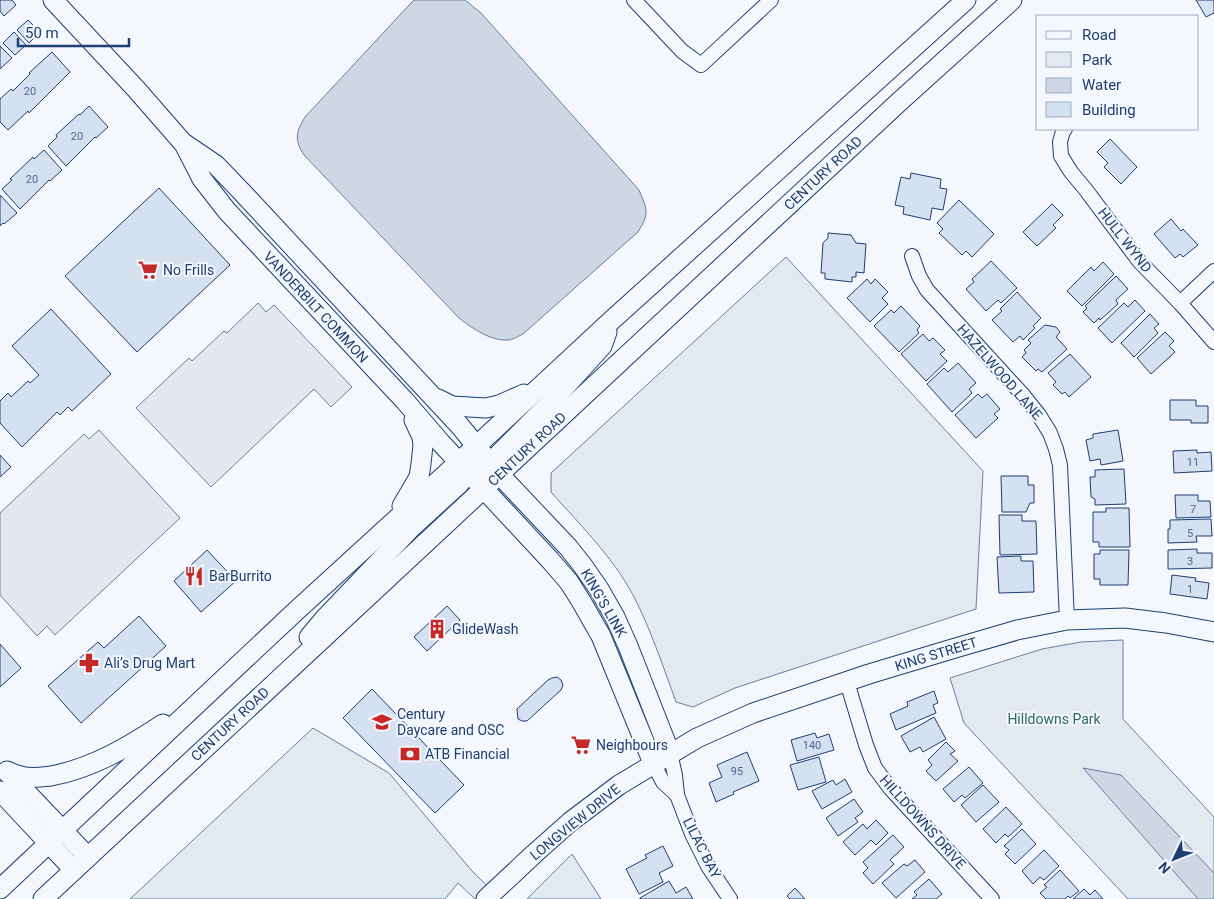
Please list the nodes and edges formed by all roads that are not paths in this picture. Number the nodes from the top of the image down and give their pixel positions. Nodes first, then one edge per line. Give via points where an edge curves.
1 (53, 0) edge
2 (634, 0) edge
3 (772, 0) edge
4 (966, 0) edge
5 (1012, 0) edge
6 (1064, 130) edge
7 (184, 144) junction
8 (912, 256) dead end
9 (1214, 271) edge
10 (1180, 303) junction
11 (612, 320) junction
12 (1214, 342) edge
13 (539, 388) junction
14 (433, 396) junction
15 (405, 401) junction
16 (477, 446) junction
17 (463, 467) junction
18 (495, 469) junction
19 (484, 489) junction
20 (393, 522) junction
21 (1067, 620) junction
22 (1214, 632) edge
23 (847, 682) junction
24 (202, 700) junction
25 (250, 706) junction
26 (670, 753) junction
27 (653, 763) junction
28 (3, 767) edge
29 (0, 791) edge
30 (677, 795) junction
31 (63, 830) junction
32 (49, 844) junction
33 (88, 857) junction
34 (74, 870) junction
35 (0, 889) edge
36 (43, 899) edge
37 (486, 899) edge
38 (730, 899) edge
39 (992, 899) edge

1 - 7 main road, VANDERBILT COMMON
2 - 3 street via 682,51 701,65
4 - 11 main road
5 - 18 main road, CENTURY ROAD
6 - 10 street, HULL WYND via 1060,142 1061,156 1071,172 1139,261
7 - 14 main road, VANDERBILT COMMON via 216,165
7 - 15 main road, VANDERBILT COMMON via 202,179 227,211
8 - 21 street, HAZELWOOD LANE via 927,290 1023,395 1050,433 1060,466
9 - 10 street
10 - 12 street, HULL WYND
11 - 13 main road
11 - 18 main road via 602,346
13 - 14 main road via 500,406 486,408 452,406
13 - 16 main road
14 - 16 main road, VANDERBILT COMMON
15 - 17 main road, VANDERBILT COMMON
15 - 20 main road via 423,445 419,477
16 - 17 main road
16 - 18 main road, KING'S LINK
17 - 19 main road, KING'S LINK
17 - 20 main road
17 - 25 main road via 459,484 412,527 325,618
18 - 19 main road via 484,474
18 - 26 main road, KING'S LINK via 568,547 599,589 628,646
19 - 25 main road, CENTURY ROAD
19 - 27 main road, KING'S LINK via 569,582 589,613
20 - 24 main road
21 - 22 main road, KING STREET via 1125,618
21 - 23 main road, KING STREET via 1017,630
23 - 26 main road, KING STREET via 753,713
23 - 39 street, HILLDOWNS DRIVE via 874,768
24 - 28 main road via 126,748 89,765 34,778 22,777
24 - 31 main road
25 - 33 main road, CENTURY ROAD
26 - 27 main road, LONGVIEW DRIVE
26 - 30 street, LILAC BAY
27 - 30 street, LILAC BAY via 663,782
27 - 37 main road, LONGVIEW DRIVE via 570,822
28 - 31 main road
29 - 32 main road
30 - 38 street, LILAC BAY via 708,866
31 - 32 main road
31 - 33 main road
32 - 34 main road
32 - 35 main road
33 - 34 main road, CENTURY ROAD
34 - 36 main road, CENTURY ROAD

